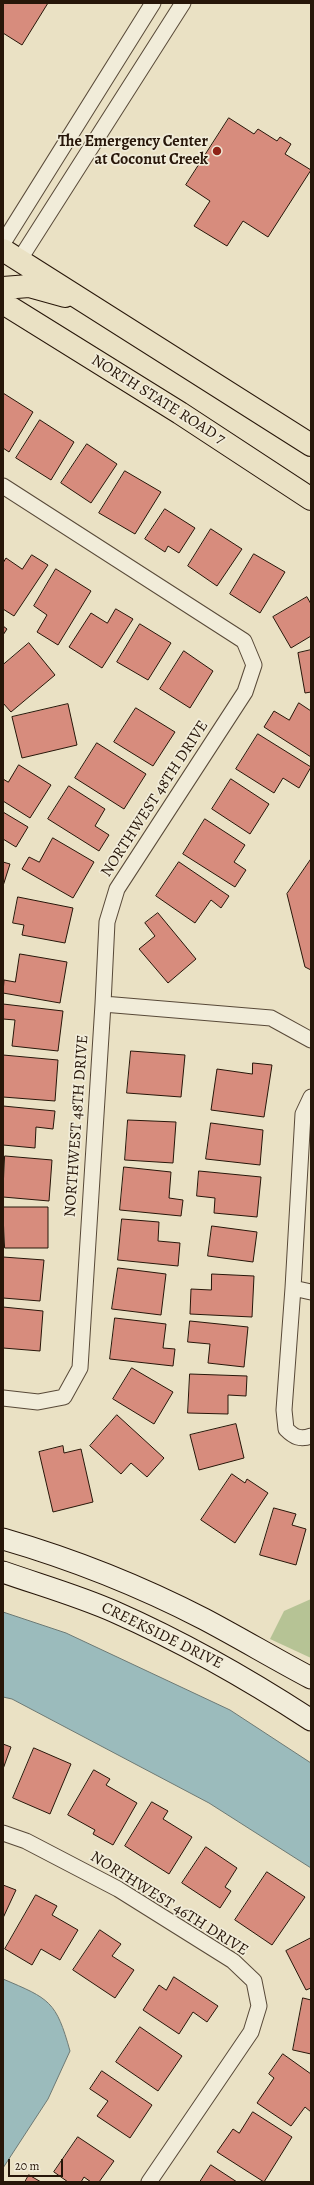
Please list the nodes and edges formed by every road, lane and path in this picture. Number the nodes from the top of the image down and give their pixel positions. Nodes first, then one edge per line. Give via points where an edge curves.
1 (153, 3) edge
2 (183, 3) edge
3 (3, 243) edge
4 (9, 258) edge
5 (3, 288) edge
6 (85, 302) junction
7 (3, 303) edge
8 (311, 445) edge
9 (3, 486) edge
10 (311, 499) edge
11 (104, 1004) junction
12 (311, 1040) edge
13 (311, 1097) edge
14 (294, 1288) junction
15 (311, 1292) edge
16 (3, 1398) edge
17 (311, 1436) edge
18 (3, 1539) edge
19 (3, 1572) edge
20 (311, 1678) edge
21 (311, 1720) edge
22 (3, 1833) edge
23 (149, 2182) edge

1 - 3 street
2 - 4 street
4 - 6 main road
5 - 6 main road via 29,286
6 - 8 main road
7 - 10 main road, NORTH STATE ROAD 7 via 180,413
9 - 11 street, NORTHWEST 48TH DRIVE via 244,641 254,664 245,692 117,889 107,922
11 - 12 street via 271,1018
11 - 16 street, NORTHWEST 48TH DRIVE via 80,1368 64,1397 38,1402
13 - 14 street via 303,1114
14 - 15 street
14 - 17 street via 284,1410 286,1429 294,1437
18 - 20 street, CREEKSIDE DRIVE via 146,1591 204,1619
19 - 21 street, CREEKSIDE DRIVE via 113,1611 168,1637 221,1664
22 - 23 street, NORTHWEST 46TH DRIVE via 26,1841 118,1889 233,1961 254,1981 259,2006 251,2032

